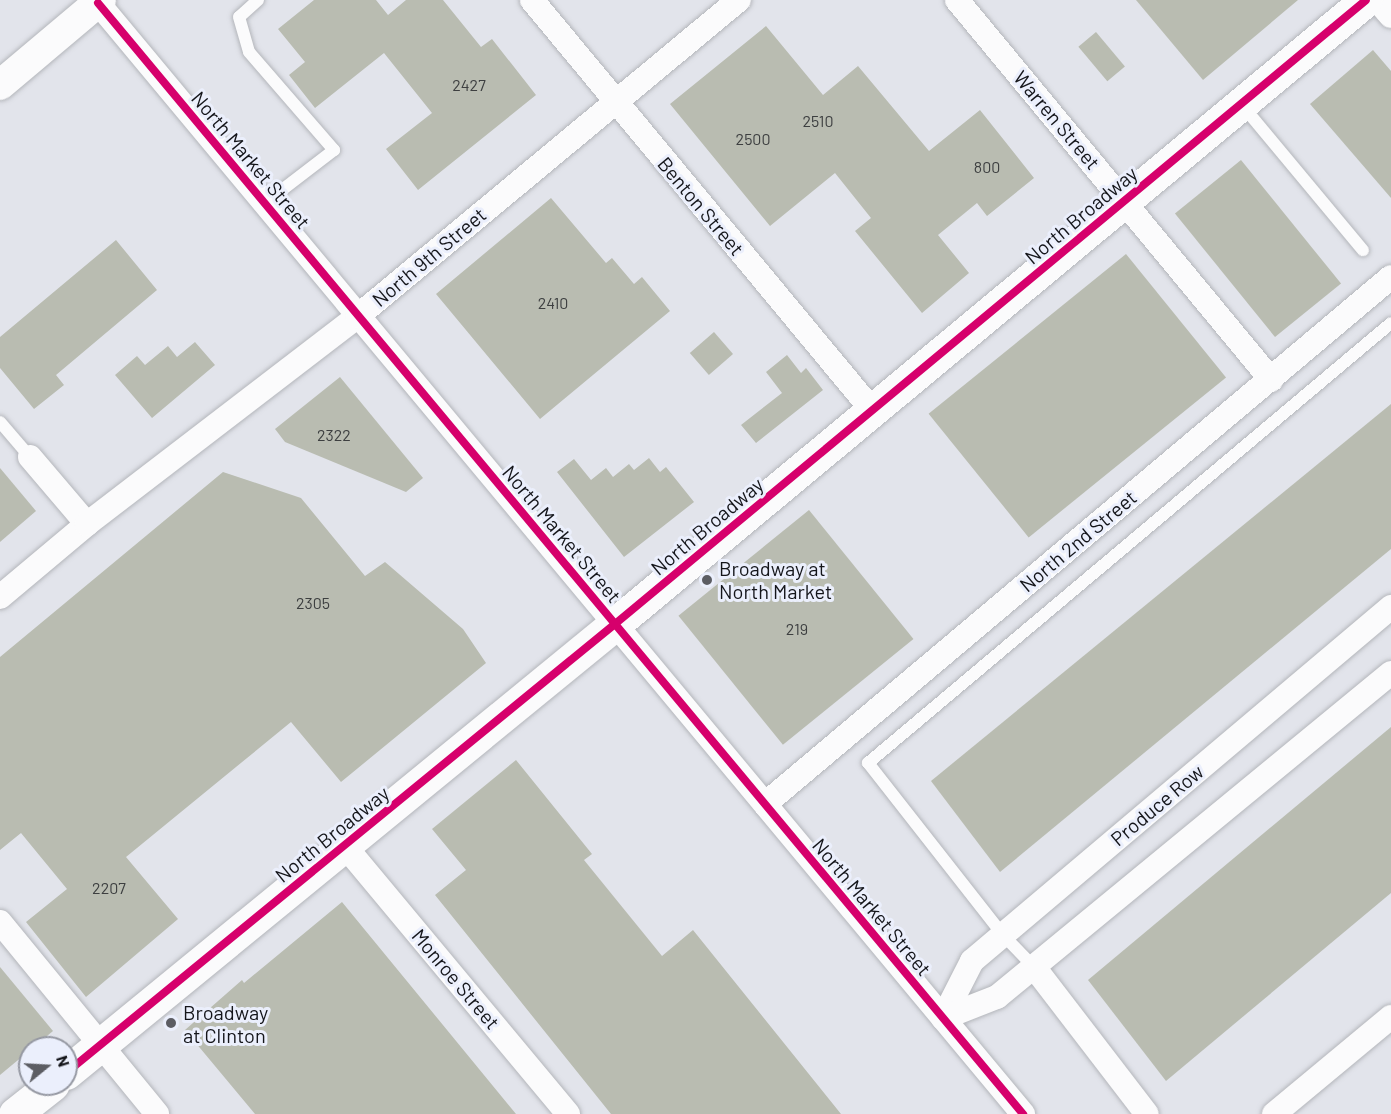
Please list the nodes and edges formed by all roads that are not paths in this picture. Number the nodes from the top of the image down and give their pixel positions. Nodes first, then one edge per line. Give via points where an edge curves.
1 (258, 0) edge
2 (532, 0) edge
3 (739, 0) edge
4 (957, 0) edge
5 (1366, 0) edge
6 (1377, 0) edge
7 (99, 1) edge
8 (1391, 16) edge
9 (0, 85) edge
10 (615, 103) junction
11 (1241, 104) junction
12 (1124, 201) junction
13 (264, 203) junction
14 (1364, 250) dead end
15 (1391, 277) edge
16 (358, 316) junction
17 (1391, 323) edge
18 (1271, 380) junction
19 (872, 410) junction
20 (0, 422) edge
21 (30, 457) joint
22 (87, 524) junction
23 (0, 597) edge
24 (1391, 607) edge
25 (615, 624) junction
26 (1391, 673) edge
27 (765, 804) junction
28 (344, 845) junction
29 (0, 922) edge
30 (1003, 934) junction
31 (1034, 967) junction
32 (1391, 1017) edge
33 (943, 1018) junction
34 (101, 1045) junction
35 (78, 1063) edge
36 (38, 1096) edge
37 (15, 1114) edge
38 (157, 1114) edge
39 (568, 1114) edge
40 (1023, 1114) edge
41 (1147, 1114) edge
42 (1274, 1114) edge

1 - 13 lane via 239,17 249,52 334,150
2 - 10 street, Benton Street
3 - 10 street, North 9th Street
4 - 12 street, Warren Street
5 - 11 main road, North Broadway
6 - 8 street
7 - 9 street
7 - 13 street, North Market Street
10 - 16 street, North 9th Street
10 - 19 street, Benton Street
11 - 12 main road, North Broadway
11 - 14 lane
12 - 18 street, Warren Street
12 - 19 main road, North Broadway
13 - 16 street, North Market Street
15 - 18 street, North 2nd Street
16 - 22 street, North 9th Street
16 - 25 street, North Market Street
17 - 30 lane via 868,763
18 - 27 street, North 2nd Street
19 - 25 main road, North Broadway
20 - 21 lane
21 - 22 street
22 - 23 street, North 9th Street
24 - 30 street, Produce Row
25 - 27 street, North Market Street
25 - 28 main road, North Broadway
26 - 31 street
27 - 33 street, North Market Street
28 - 34 main road, North Broadway
28 - 39 street, Monroe Street
29 - 34 street
30 - 31 lane
30 - 33 street, Produce Row via 972,961
31 - 33 street via 997,997
31 - 41 street
32 - 42 street
33 - 40 street, North Market Street
34 - 35 main road, North Broadway
34 - 38 street
36 - 37 main road

